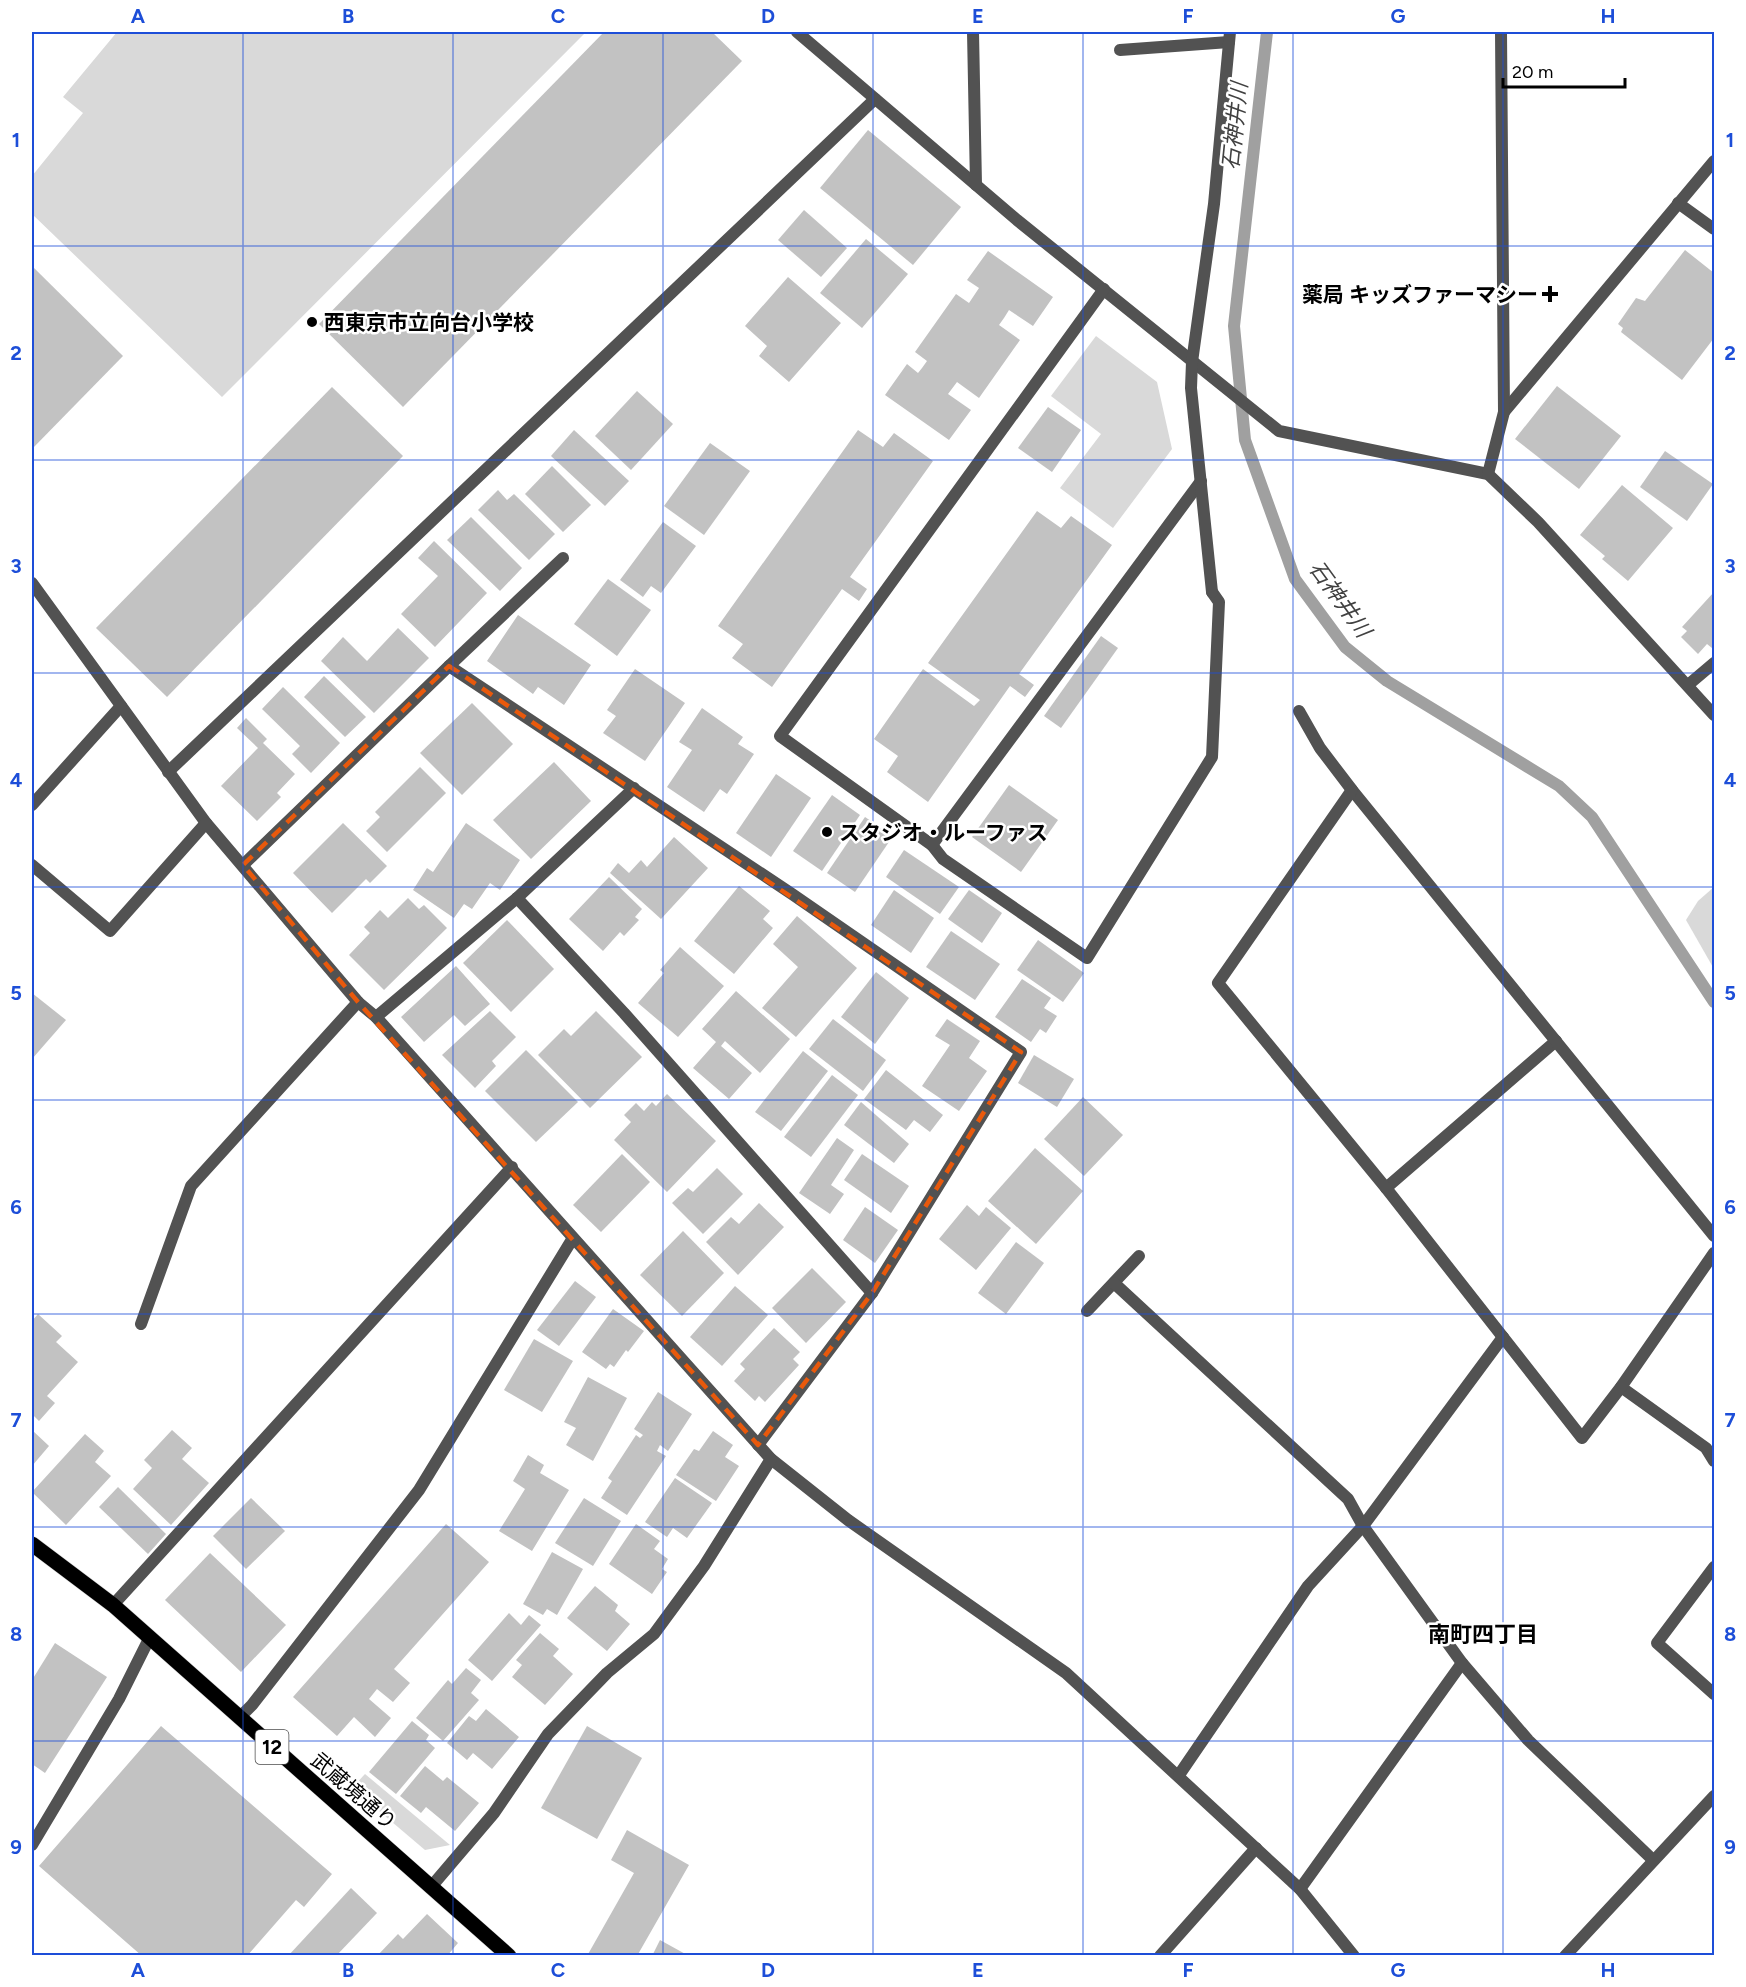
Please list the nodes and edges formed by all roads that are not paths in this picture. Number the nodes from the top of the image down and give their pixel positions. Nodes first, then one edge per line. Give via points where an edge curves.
1 (797, 32) edge
2 (973, 32) edge
3 (1501, 32) edge
4 (1229, 37) edge
5 (1120, 50) dead end
6 (875, 99) junction
7 (1714, 161) edge
8 (976, 185) junction
9 (1678, 203) junction
10 (1714, 229) edge
11 (1104, 289) junction
12 (1192, 362) junction
13 (1504, 412) junction
14 (1488, 474) junction
15 (1201, 481) junction
16 (563, 558) dead end
17 (32, 583) edge
18 (1714, 663) edge
19 (449, 666) junction
20 (1688, 685) junction
21 (121, 706) junction
22 (1299, 711) dead end
23 (1714, 715) edge
24 (168, 772) junction
25 (634, 788) junction
26 (1352, 790) junction
27 (32, 805) edge
28 (206, 823) junction
29 (932, 845) junction
30 (32, 865) edge
31 (243, 865) junction
32 (517, 898) junction
33 (358, 1002) junction
34 (376, 1017) junction
35 (1556, 1041) junction
36 (512, 1167) junction
37 (1386, 1188) junction
38 (1714, 1236) edge
39 (573, 1238) junction
40 (1714, 1253) edge
41 (1139, 1256) dead end
42 (1114, 1283) junction
43 (872, 1293) junction
44 (1087, 1311) dead end
45 (141, 1324) dead end
46 (1503, 1337) junction
47 (1621, 1387) junction
48 (758, 1445) junction
49 (771, 1459) junction
50 (1714, 1461) edge
51 (1363, 1526) junction
52 (32, 1544) edge
53 (1714, 1567) edge
54 (113, 1605) junction
55 (149, 1639) junction
56 (1462, 1663) junction
57 (1714, 1694) edge
58 (239, 1718) junction
59 (1179, 1775) junction
60 (1714, 1796) edge
61 (32, 1845) edge
62 (1256, 1848) junction
63 (1653, 1860) junction
64 (431, 1887) junction
65 (1300, 1889) junction
66 (509, 1956) edge
67 (1160, 1956) edge
68 (1354, 1956) edge
69 (1565, 1956) edge

1 - 6 street
2 - 8 street
3 - 13 street
4 - 5 street
4 - 12 street via 1214,204
6 - 8 street
6 - 24 street
7 - 9 street
8 - 11 street
9 - 10 street
9 - 13 street
11 - 12 street
11 - 29 street via 780,736
12 - 14 street via 1279,431
12 - 15 street
13 - 14 street
14 - 20 street via 1538,522
15 - 29 street
15 - 29 street via 1212,592 1219,602 1212,757 1087,958 943,859
16 - 19 street
17 - 21 street
18 - 20 street
19 - 25 street
19 - 31 street
20 - 23 street
21 - 24 street
21 - 27 street
22 - 26 street via 1320,748
24 - 28 street
25 - 32 street
25 - 43 street via 1021,1052
26 - 35 street
26 - 37 street via 1218,983
28 - 30 street via 110,931
28 - 31 street
31 - 33 street
32 - 34 street
32 - 43 street
33 - 34 street
33 - 45 street via 191,1186
34 - 36 street
35 - 37 street
35 - 38 street
36 - 39 street
36 - 54 street
37 - 46 street
39 - 48 street
39 - 58 street via 419,1490
40 - 47 street
41 - 42 street
42 - 44 street
42 - 51 street via 1348,1499
43 - 48 street
46 - 47 street via 1582,1438
46 - 51 street
47 - 50 street via 1706,1448
48 - 49 street
49 - 59 street via 848,1520 1066,1673
49 - 64 street via 704,1566 654,1634 607,1673 548,1734 494,1813
51 - 56 street
51 - 59 street via 1308,1586
52 - 54 main road, 武蔵境通り / 12
53 - 57 street via 1657,1643
54 - 55 main road, 武蔵境通り / 12
55 - 58 main road, 武蔵境通り / 12
55 - 61 street via 119,1699
56 - 63 street via 1528,1740
56 - 65 street
58 - 64 main road, 武蔵境通り / 12
59 - 62 street
60 - 63 street
62 - 65 street
62 - 67 street
63 - 69 street
64 - 66 main road, 武蔵境通り / 12
65 - 68 street

